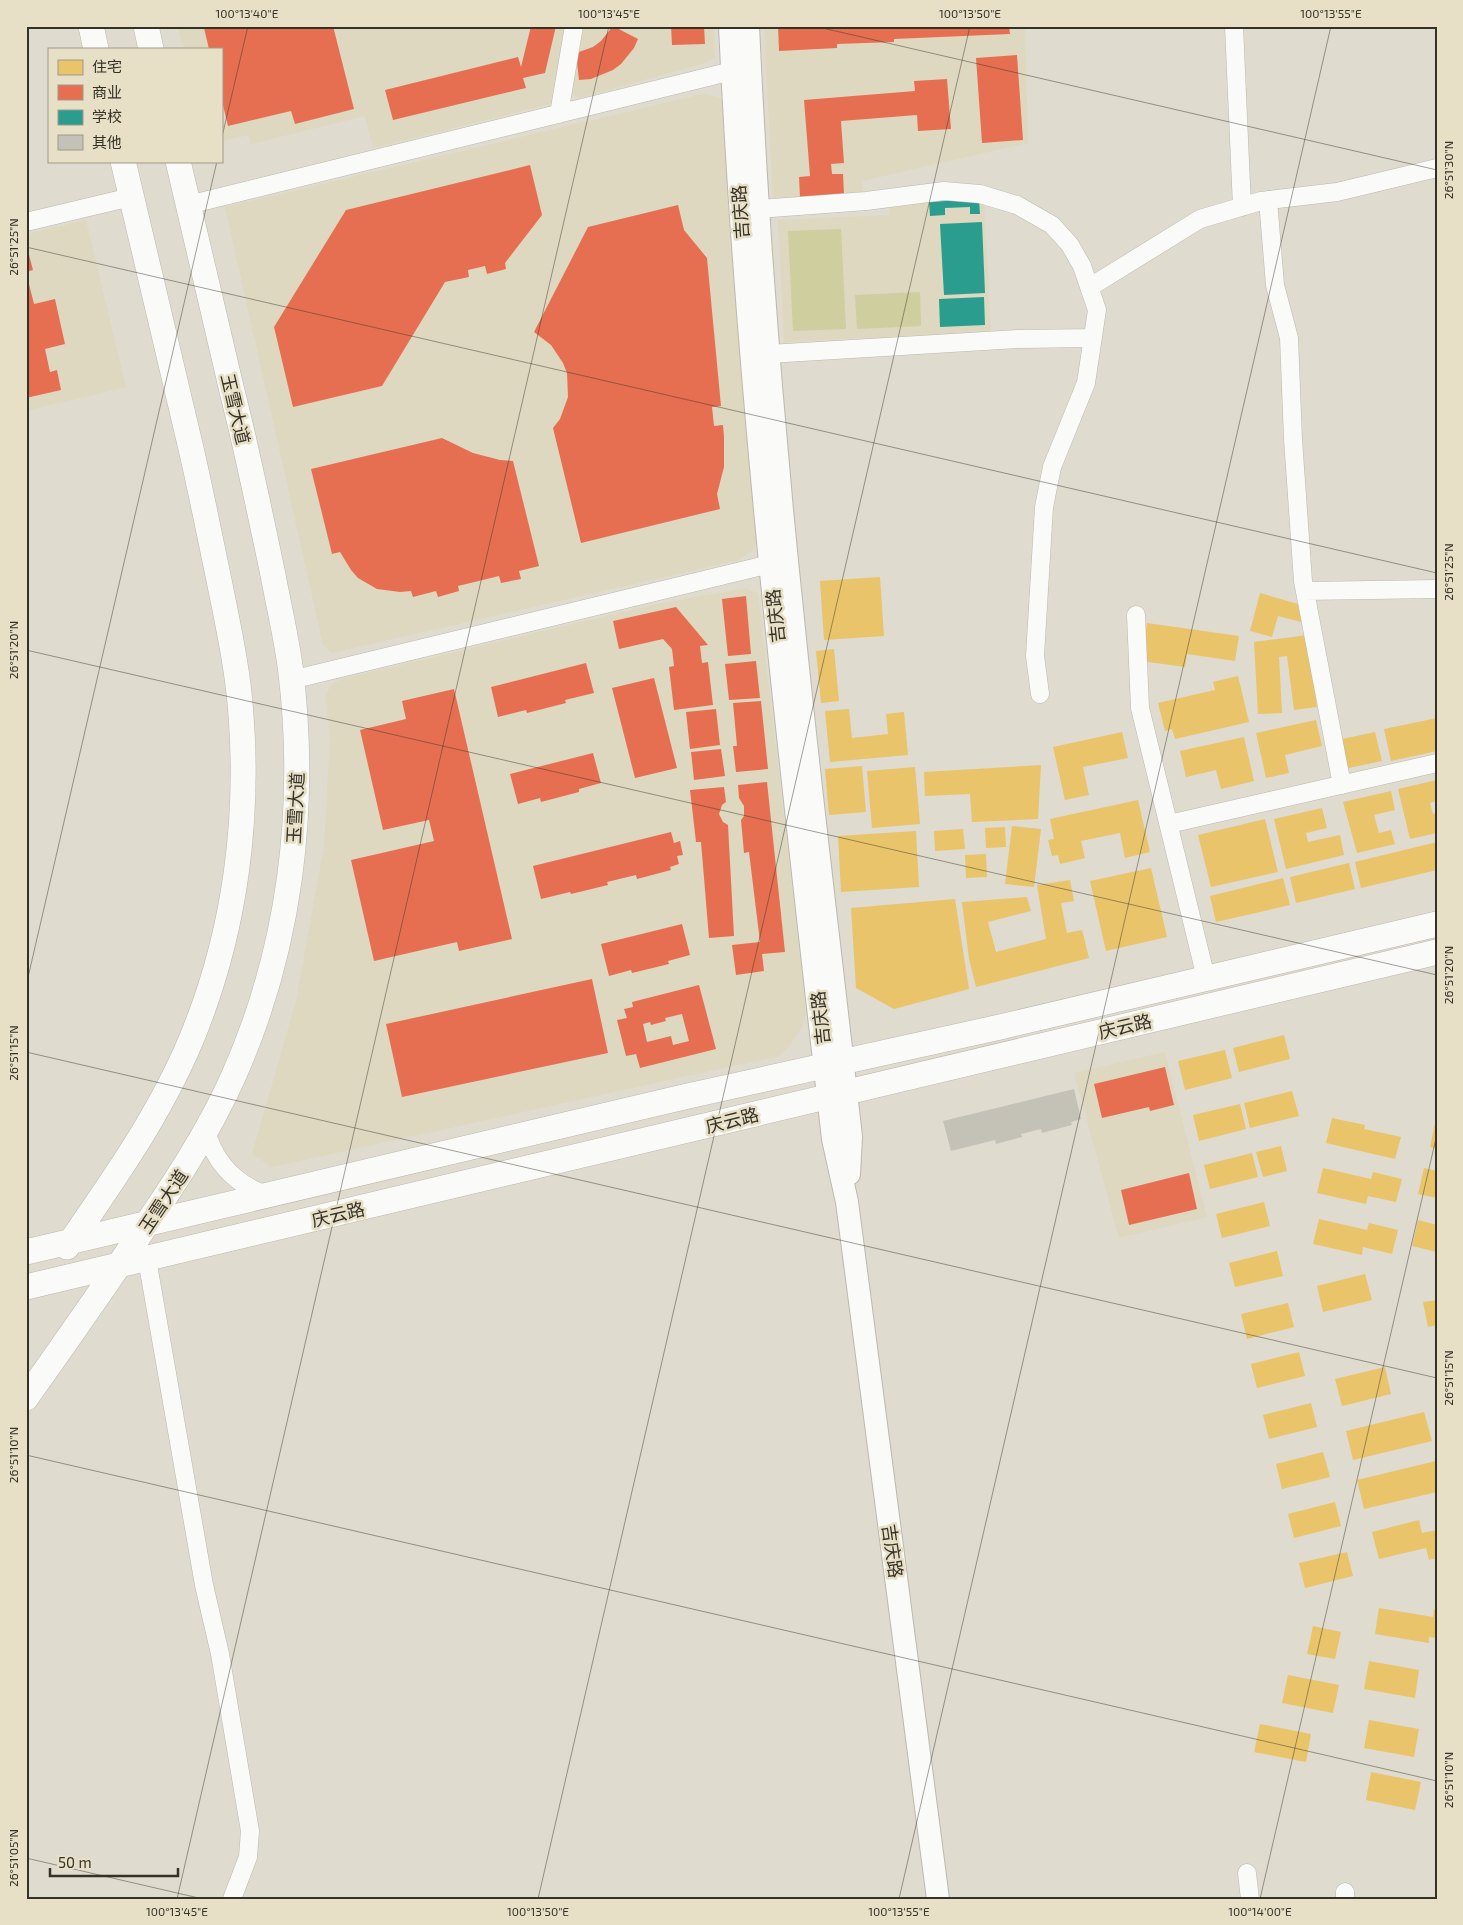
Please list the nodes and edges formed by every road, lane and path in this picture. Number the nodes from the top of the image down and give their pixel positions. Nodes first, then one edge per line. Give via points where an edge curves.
1 (91, 26) edge
2 (146, 26) edge
3 (574, 26) edge
4 (730, 26) edge
5 (748, 26) edge
6 (1234, 26) edge
7 (96, 48) edge
8 (151, 48) edge
9 (732, 71) junction
10 (559, 114) junction
11 (123, 162) edge
12 (178, 162) edge
13 (1437, 168) edge
14 (131, 197) junction
15 (1268, 200) junction
16 (188, 205) junction
17 (1242, 207) junction
18 (758, 209) junction
19 (26, 222) edge
20 (1090, 287) junction
21 (1093, 338) junction
22 (769, 354) junction
23 (770, 564) junction
24 (1437, 589) edge
25 (1305, 592) junction
26 (1136, 615) dead end
27 (292, 680) junction
28 (1040, 694) dead end
29 (1437, 763) edge
30 (1342, 785) junction
31 (1169, 824) junction
32 (1437, 924) edge
33 (1437, 952) edge
34 (1206, 978) junction
35 (834, 1064) junction
36 (837, 1095) junction
37 (206, 1131) junction
38 (266, 1195) junction
39 (148, 1223) junction
40 (71, 1241) junction
41 (26, 1252) edge
42 (147, 1259) junction
43 (119, 1265) junction
44 (34, 1285) edge
45 (26, 1306) edge
46 (26, 1398) edge
47 (1247, 1873) dead end
48 (232, 1899) edge
49 (938, 1899) edge
50 (1250, 1899) edge

1 - 7 main road
2 - 8 main road
3 - 10 street
4 - 9 street, 吉庆路
5 - 18 street, 吉庆路
6 - 17 street
9 - 10 street
9 - 23 street, 吉庆路 via 746,297
10 - 16 street
11 - 14 main road
12 - 16 main road, 玉雪大道
13 - 15 street via 1337,192
14 - 19 street
14 - 40 main road via 199,485 233,646 242,723 242,818 227,924 196,1026 155,1114
15 - 17 street
15 - 25 street via 1274,285 1288,338
16 - 27 main road, 玉雪大道 via 252,473
17 - 20 street via 1200,219
18 - 20 street via 944,191 980,194 1017,205 1052,225 1070,244
18 - 22 street, 吉庆路
20 - 21 street via 1097,310
21 - 22 street via 1018,339
21 - 28 street via 1086,383 1055,459 1044,506 1035,656
22 - 35 street, 吉庆路
23 - 27 street
23 - 35 street, 吉庆路
24 - 25 street
25 - 30 street
26 - 31 street via 1140,708
27 - 37 main road, 玉雪大道 via 297,747 296,821 281,928 270,976 249,1038
29 - 30 street
30 - 31 street
31 - 34 street
32 - 34 main road, 庆云路
33 - 36 main road, 庆云路
34 - 35 main road, 庆云路
35 - 36 street, 吉庆路
35 - 38 main road, 庆云路
36 - 42 main road, 庆云路
36 - 49 street, 吉庆路 via 834,1139 847,1202
37 - 38 street via 223,1167 242,1185
37 - 39 main road, 玉雪大道
38 - 39 main road, 庆云路
39 - 40 main road, 庆云路
39 - 43 main road, 玉雪大道
40 - 41 main road, 庆云路
40 - 44 main road
42 - 43 main road, 庆云路
42 - 48 street via 250,1831 248,1857
43 - 44 main road, 庆云路
43 - 46 main road, 玉雪大道
44 - 45 main road
47 - 50 street

